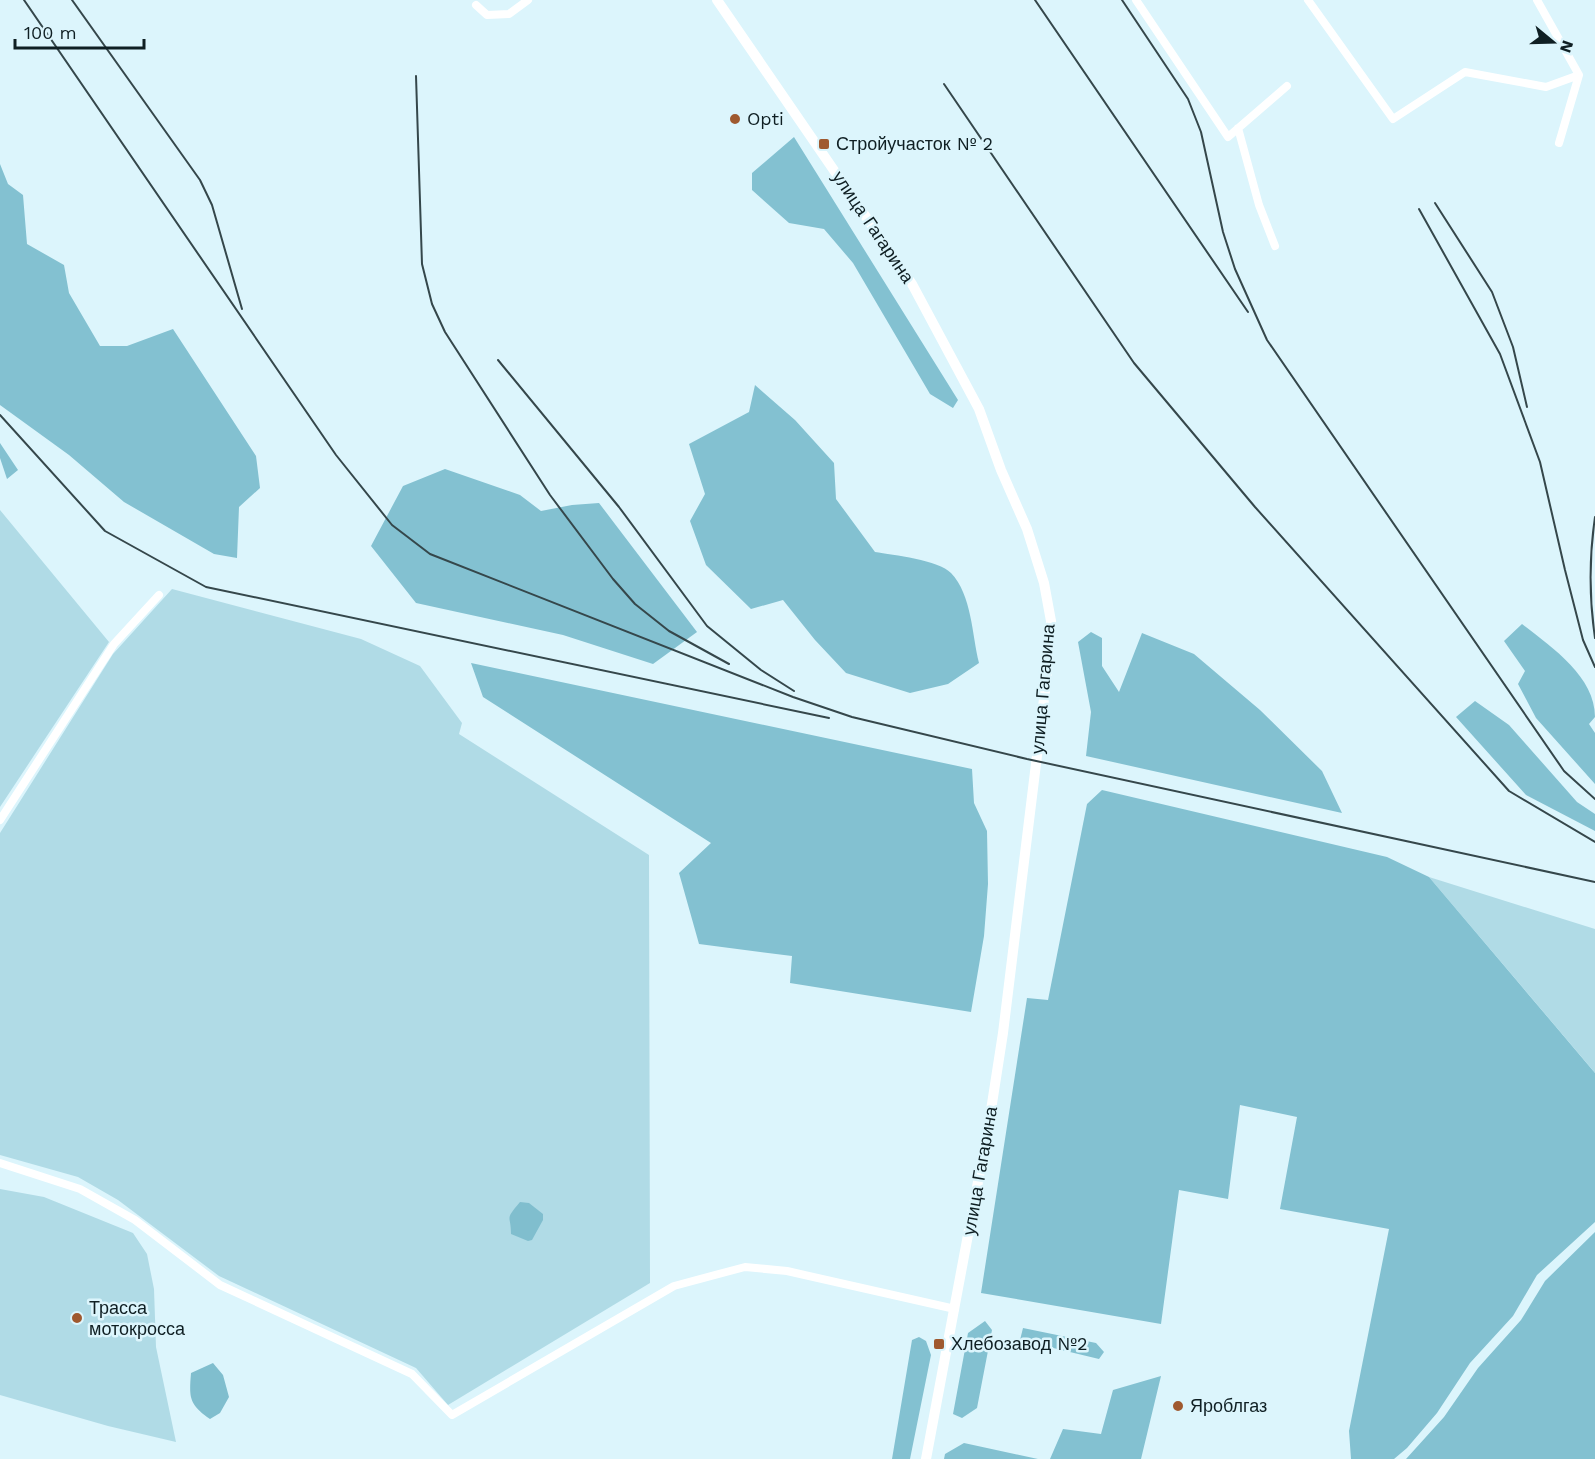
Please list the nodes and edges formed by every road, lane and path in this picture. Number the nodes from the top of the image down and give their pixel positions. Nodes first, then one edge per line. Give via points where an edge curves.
1 (528, 0) edge
2 (717, 0) edge
3 (1136, 0) edge
4 (1308, 0) edge
5 (1537, 0) edge
6 (476, 4) dead end
7 (1579, 75) junction
8 (1287, 86) dead end
9 (1238, 128) junction
10 (1559, 143) dead end
11 (1275, 246) dead end
12 (159, 595) dead end
13 (0, 820) edge
14 (0, 1163) edge
15 (955, 1309) junction
16 (926, 1459) edge

1 - 6 street via 509,14 488,15
2 - 15 main road, улица Гагарина via 912,284 979,409 1027,530 1048,601 1050,643 996,1083
3 - 9 street via 1228,137
4 - 7 street via 1393,119 1465,72 1546,87
5 - 7 street
7 - 10 street
8 - 9 street
9 - 11 street via 1259,205
12 - 13 street via 114,644
14 - 15 street via 80,1189 135,1220 220,1285 412,1374 452,1415 674,1286 745,1267 788,1271
15 - 16 main road, улица Гагарина

